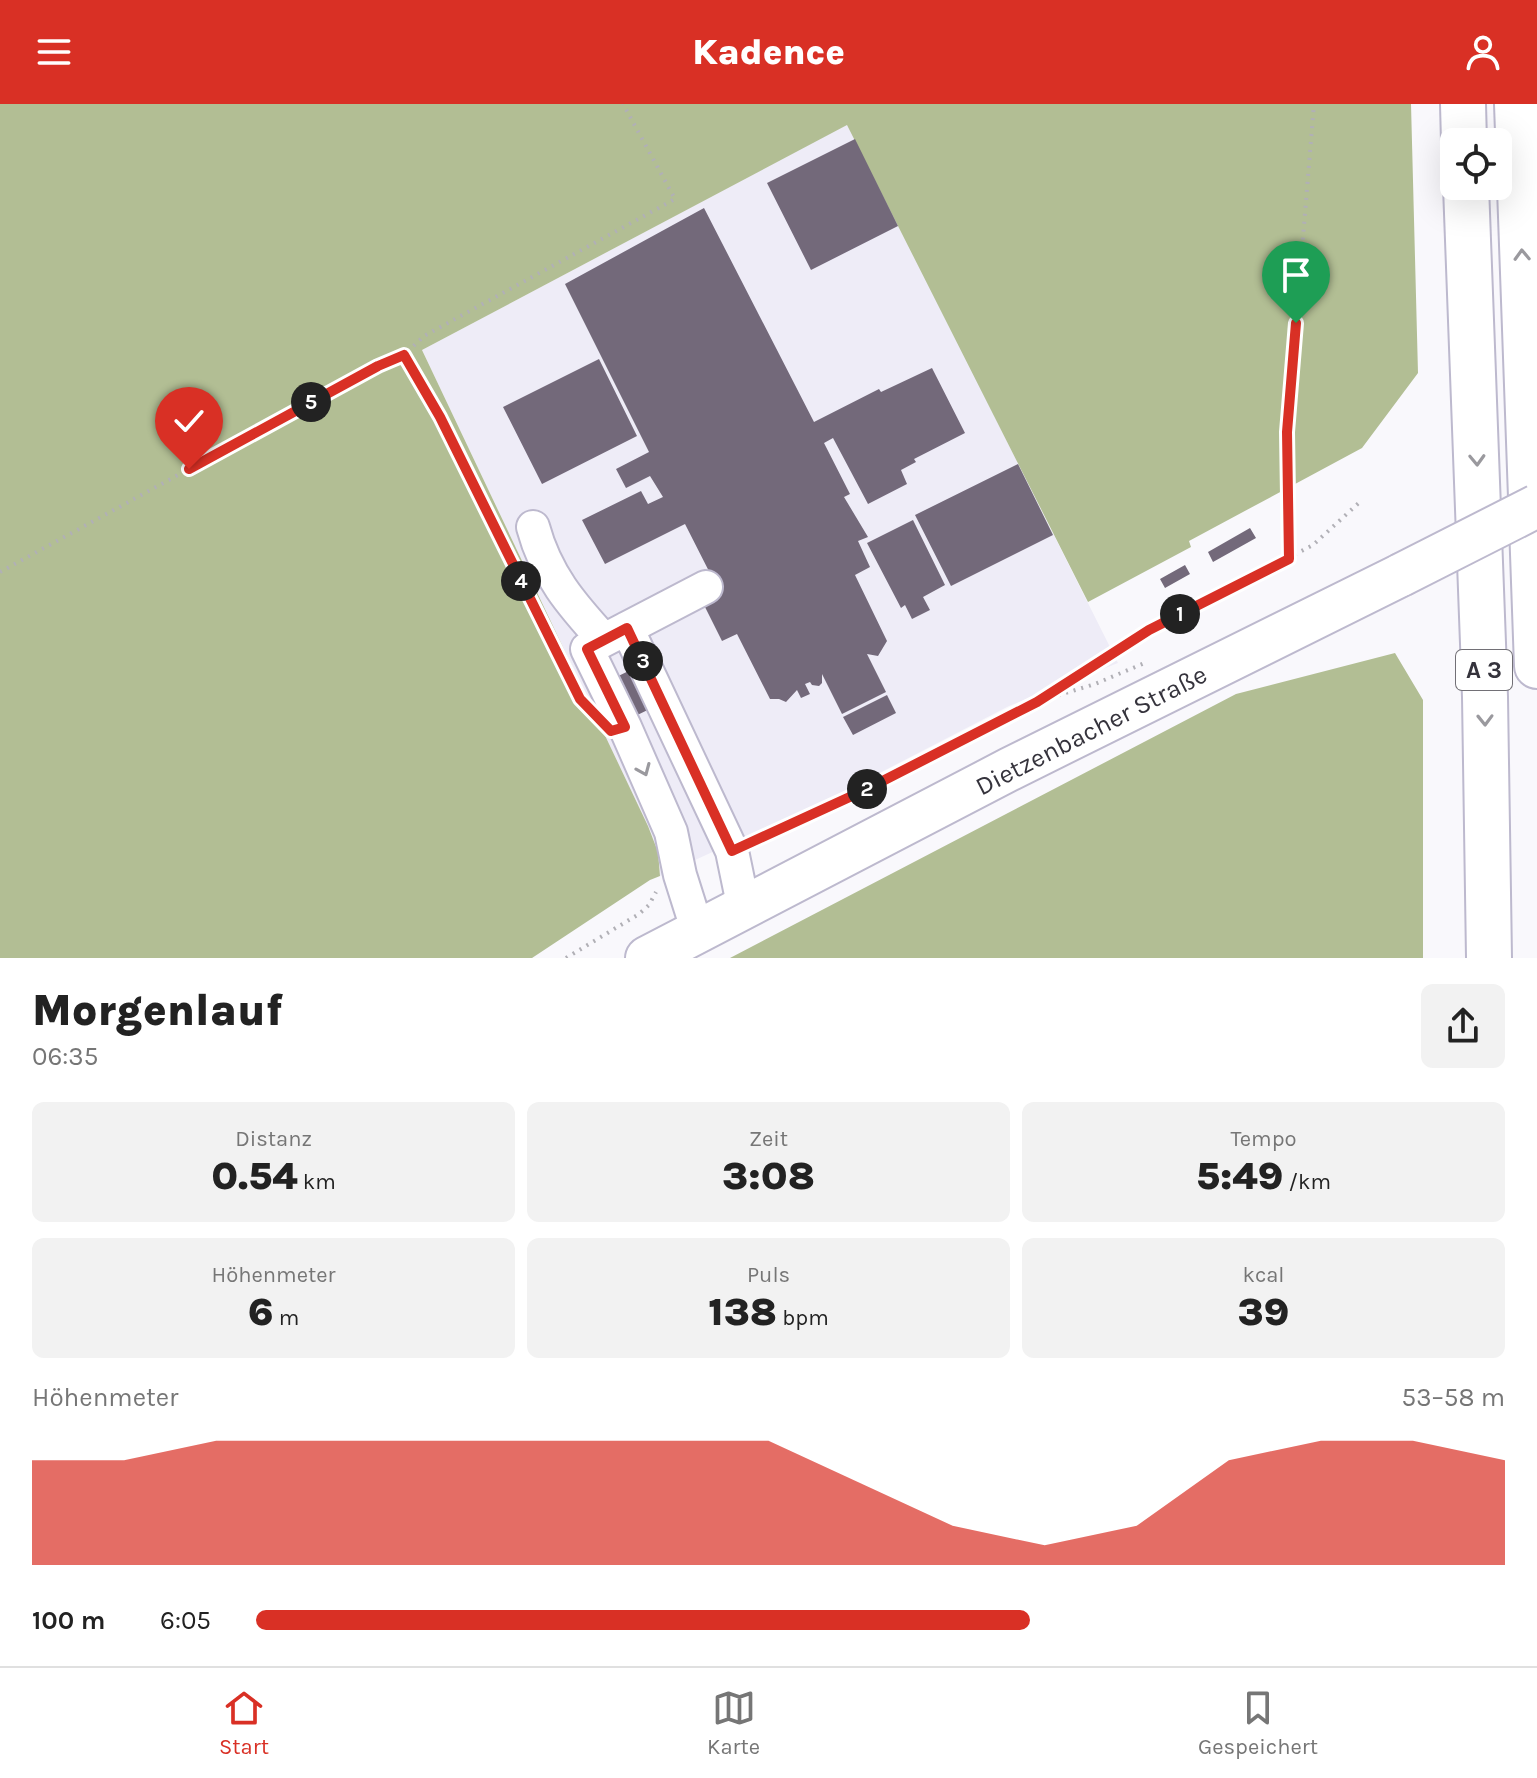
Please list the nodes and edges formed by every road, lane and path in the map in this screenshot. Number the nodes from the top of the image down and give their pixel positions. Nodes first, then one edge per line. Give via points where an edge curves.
1 (623, 104) edge
2 (1314, 104) edge
3 (1463, 104) edge
4 (1517, 104) edge
5 (1464, 128) edge
6 (1467, 200) edge
7 (404, 355) junction
8 (1362, 500) dead end
9 (1537, 506) edge
10 (533, 527) dead end
11 (1289, 559) junction
12 (0, 572) edge
13 (706, 587) dead end
14 (594, 644) junction
15 (1537, 666) edge
16 (732, 851) junction
17 (680, 875) junction
18 (744, 909) junction
19 (698, 932) junction
20 (566, 958) edge
21 (647, 958) edge
22 (1489, 958) edge

1 - 7 path via 675,199 424,336
2 - 11 path via 1287,432
3 - 5 highway
15 -> 4 highway, A 3
6 -> 22 highway, A 3
7 - 12 path
7 - 14 path
8 - 11 path via 1313,545
9 - 18 main road, Dietzenbacher Straße, bridge via 1010,769
10 - 14 lane via 541,555
11 - 16 path via 1149,630 1037,702
13 - 14 lane
14 - 16 lane
14 -> 17 lane via 671,832
16 - 18 lane
17 - 19 lane
17 - 20 path via 663,882 639,914
18 - 19 main road, Dietzenbacher Straße
19 - 21 main road, Dietzenbacher Straße

